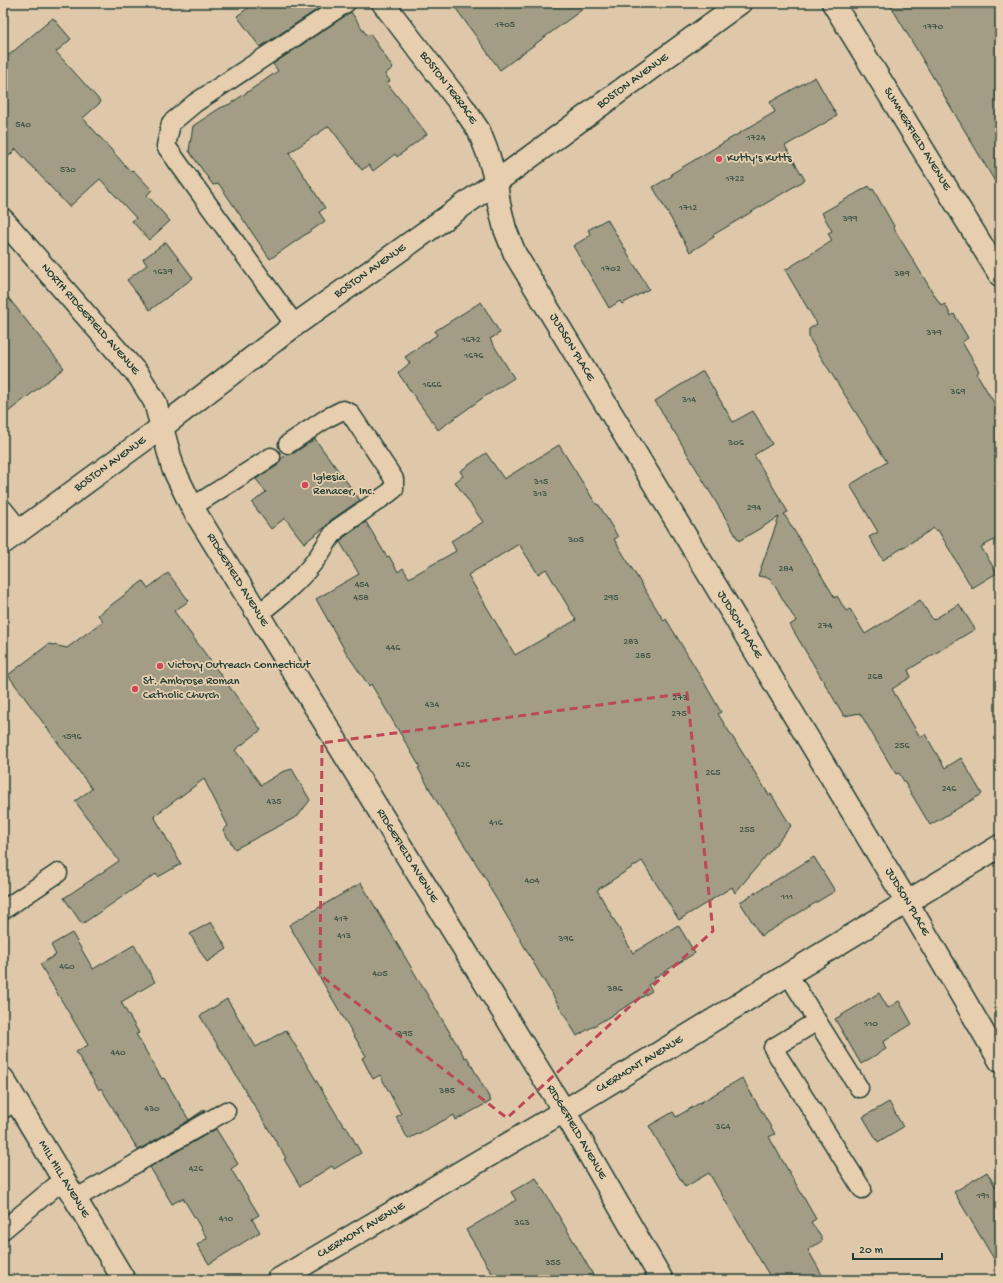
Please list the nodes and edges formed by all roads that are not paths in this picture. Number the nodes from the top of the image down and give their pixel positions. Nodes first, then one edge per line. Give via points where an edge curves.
1 (346, 3) edge
2 (383, 3) edge
3 (740, 3) edge
4 (833, 3) edge
5 (496, 182) junction
6 (3, 220) edge
7 (1000, 275) edge
8 (295, 325) junction
9 (162, 427) junction
10 (288, 444) dead end
11 (270, 457) dead end
12 (192, 507) junction
13 (3, 509) edge
14 (11, 537) edge
15 (258, 614) junction
16 (1000, 846) edge
17 (58, 873) dead end
18 (907, 902) junction
19 (3, 910) edge
20 (788, 974) junction
21 (817, 1021) junction
22 (1000, 1061) edge
23 (3, 1078) edge
24 (859, 1088) dead end
25 (10, 1105) edge
26 (226, 1111) dead end
27 (564, 1111) junction
28 (64, 1179) junction
29 (862, 1189) dead end
30 (75, 1199) junction
31 (3, 1230) edge
32 (124, 1280) edge
33 (278, 1280) edge
34 (662, 1280) edge

1 - 8 lane via 195,103 171,123 166,146
2 - 5 street, BOSTON TERRACE via 463,107 478,131
3 - 5 street, BOSTON AVENUE
4 - 7 street, SUMMERFIELD AVENUE
5 - 8 street, BOSTON AVENUE
5 - 18 street, JUDSON PLACE via 505,229 515,254
6 - 9 street, NORTH RIDGEFIELD AVENUE via 139,376 155,402
8 - 9 street, BOSTON AVENUE
9 - 12 street, RIDGEFIELD AVENUE via 173,468
9 - 14 street, BOSTON AVENUE
10 - 15 lane via 343,410 350,413 394,479 394,489 337,529 295,584
11 - 12 lane
12 - 15 street, RIDGEFIELD AVENUE
13 - 14 lane
15 - 27 street, RIDGEFIELD AVENUE
16 - 18 street, CLERMONT AVENUE
17 - 19 lane
18 - 20 street, CLERMONT AVENUE
18 - 22 street, JUDSON PLACE
20 - 21 lane
20 - 27 street, CLERMONT AVENUE
21 - 24 lane
21 - 29 lane via 773,1048
23 - 25 street, MILL HILL AVENUE
25 - 28 street, MILL HILL AVENUE
26 - 30 lane
27 - 33 street, CLERMONT AVENUE
27 - 34 street, RIDGEFIELD AVENUE
28 - 30 street, MILL HILL AVENUE
28 - 31 lane
30 - 32 street, MILL HILL AVENUE

